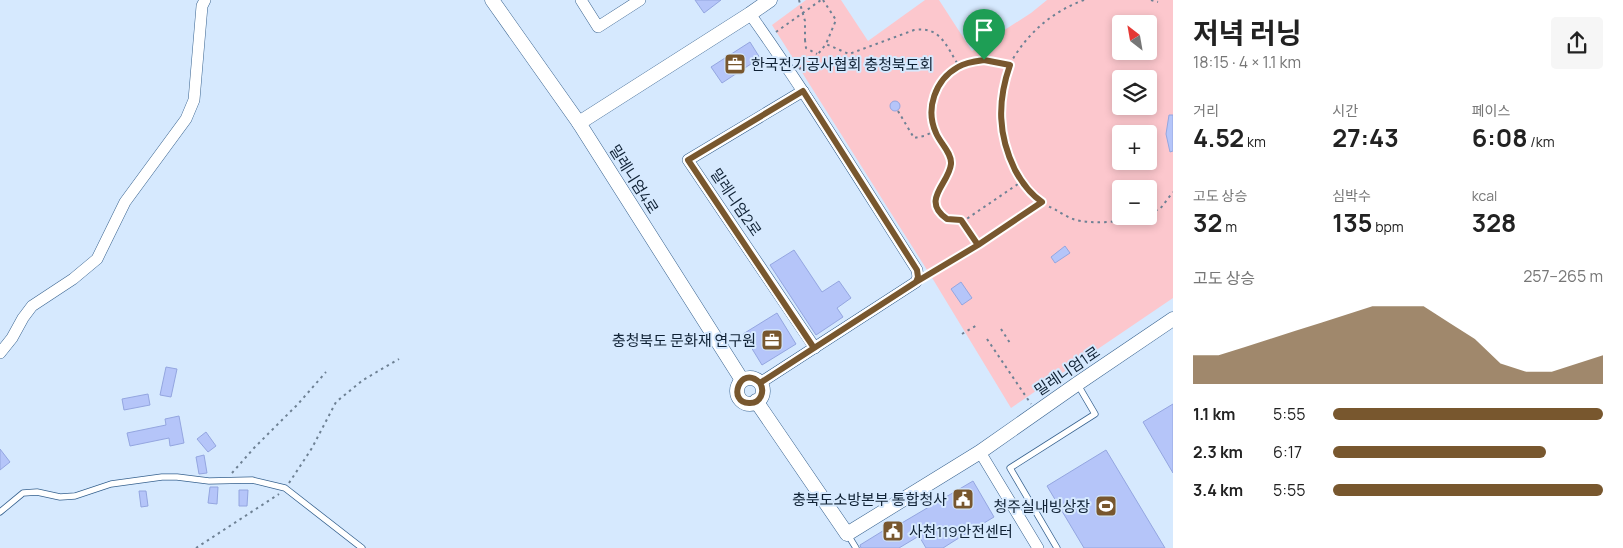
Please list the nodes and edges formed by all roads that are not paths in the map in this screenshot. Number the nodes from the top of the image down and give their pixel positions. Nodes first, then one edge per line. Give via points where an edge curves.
1 (205, 0) edge
2 (492, 0) edge
3 (581, 0) edge
4 (640, 0) edge
5 (770, 0) edge
6 (750, 14) junction
7 (803, 91) junction
8 (579, 123) junction
9 (1173, 319) edge
10 (814, 348) junction
11 (0, 353) edge
12 (742, 380) junction
13 (760, 383) junction
14 (1077, 384) junction
15 (756, 401) junction
16 (980, 452) junction
17 (0, 512) edge
18 (847, 534) junction
19 (362, 548) edge
20 (856, 548) edge
21 (1038, 548) edge
22 (1057, 548) edge

1 - 11 street via 194,100 186,119 125,202 97,259 32,306
2 - 8 street, 밀레니엄4로
3 - 4 street via 598,26
5 - 6 street
6 - 7 street
6 - 8 street
7 - 10 street via 917,270 918,277 916,282
7 - 10 street, 밀레니엄2로 via 688,160
8 - 12 street, 밀레니엄4로
9 - 14 street, 밀레니엄1로
10 - 13 street
12 - 13 street via 753,378
12 - 15 street via 737,388 738,397 744,402
13 - 15 street via 762,395
14 - 16 street, 밀레니엄1로
14 - 22 lane via 1095,414 1010,468
15 - 18 street
16 - 18 street, 밀레니엄1로
16 - 21 street
17 - 19 lane via 23,493 74,496 111,484 162,477 252,480 285,488
18 - 20 lane

